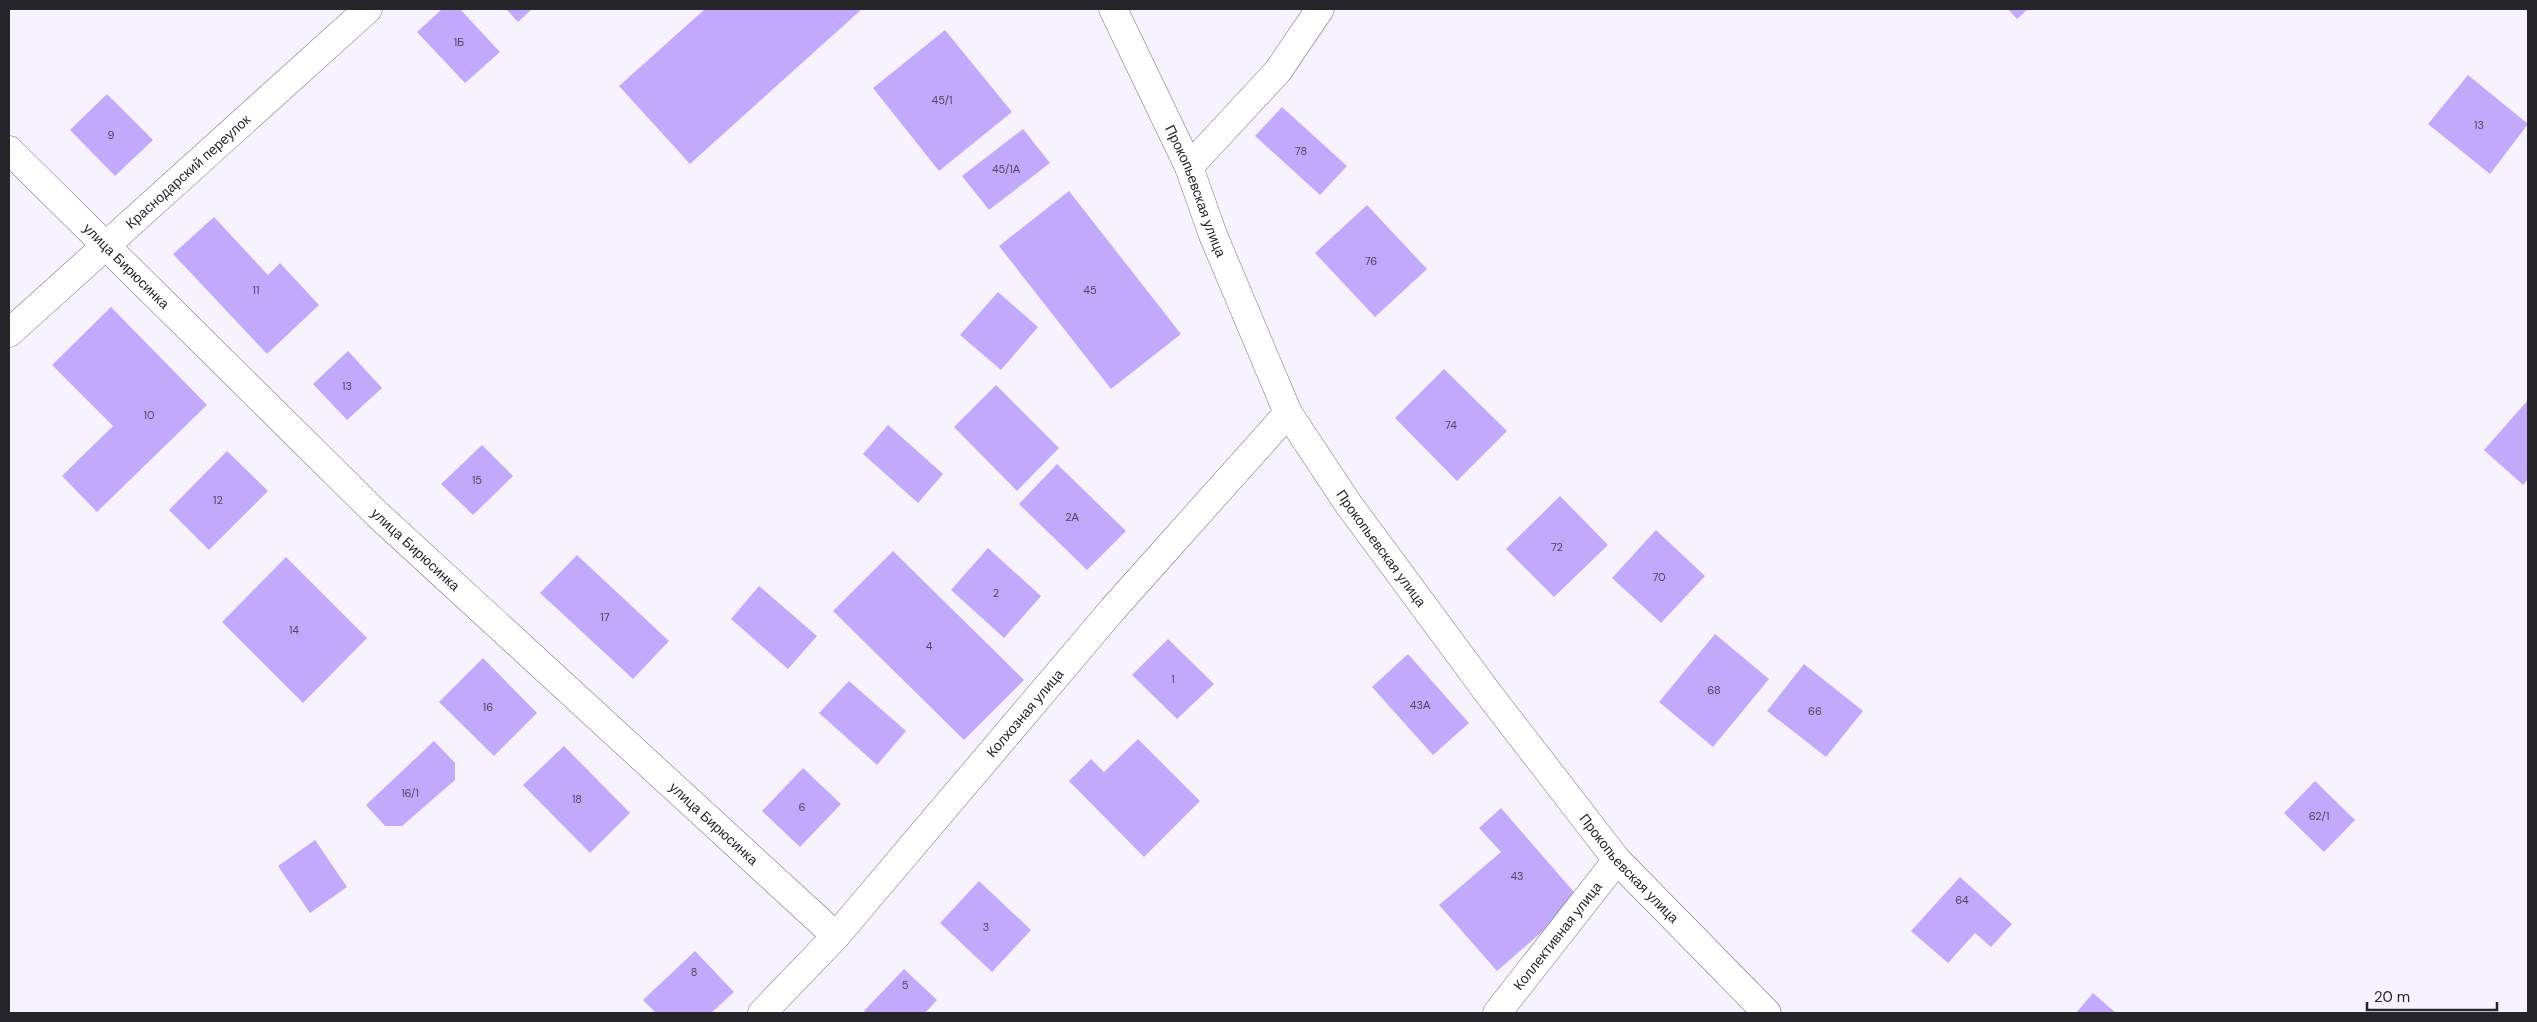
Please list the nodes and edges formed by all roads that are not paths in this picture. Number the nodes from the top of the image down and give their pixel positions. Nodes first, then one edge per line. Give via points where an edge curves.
1 (368, 9) edge
2 (1113, 9) edge
3 (1320, 9) edge
4 (9, 150) edge
5 (1189, 167) junction
6 (107, 245) junction
7 (9, 333) edge
8 (1288, 413) junction
9 (1617, 860) junction
10 (836, 936) junction
11 (762, 1013) edge
12 (1497, 1013) edge
13 (1767, 1013) edge

1 - 6 street, Краснодарский переулок
2 - 5 street, Прокопьевская улица
3 - 5 street via 1278,71
4 - 6 street, улица Бирюсинка
5 - 8 street, Прокопьевская улица via 1213,235
6 - 7 street, Краснодарский переулок
6 - 10 street, улица Бирюсинка via 165,307 378,515
8 - 9 street, Прокопьевская улица via 1349,505
8 - 10 street, Колхозная улица via 1113,609
9 - 12 street, Коллективная улица
9 - 13 street, Прокопьевская улица
10 - 11 street, Колхозная улица

